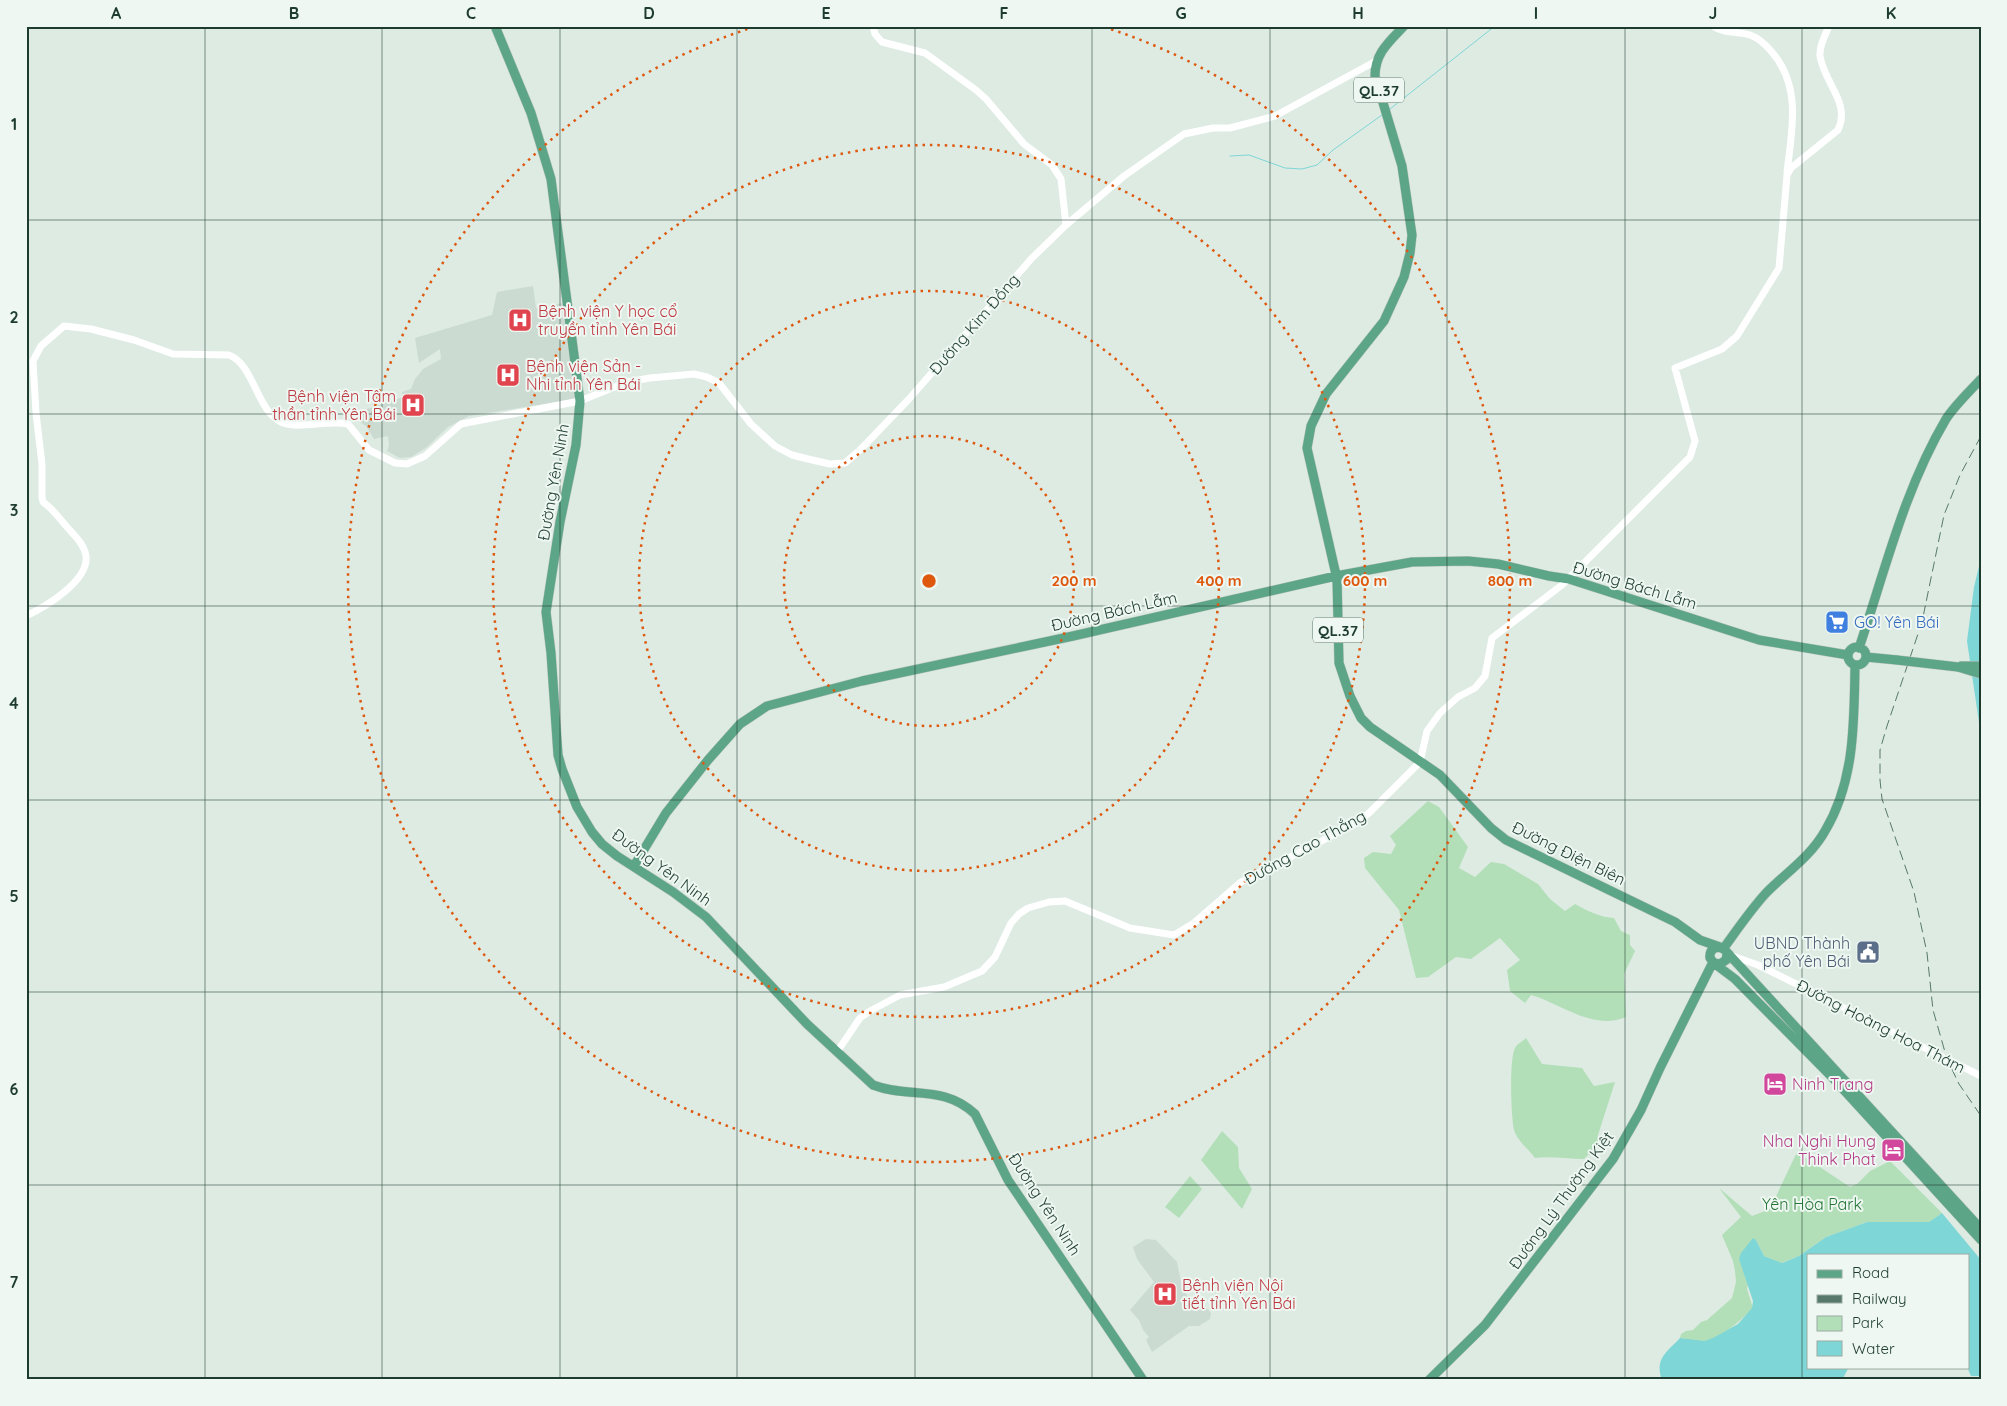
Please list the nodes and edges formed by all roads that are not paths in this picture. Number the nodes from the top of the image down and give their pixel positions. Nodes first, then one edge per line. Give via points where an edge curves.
1 (495, 26) edge
2 (873, 26) edge
3 (1404, 26) edge
4 (1713, 26) edge
5 (1828, 26) edge
6 (1376, 61) junction
7 (1787, 175) junction
8 (1066, 226) junction
9 (1981, 379) edge
10 (580, 401) junction
11 (1336, 576) junction
12 (1569, 578) junction
13 (26, 616) edge
14 (1859, 648) junction
15 (1848, 655) junction
16 (1866, 657) junction
17 (1855, 665) junction
18 (1981, 666) edge
19 (1958, 667) junction
20 (1981, 674) edge
21 (1420, 762) junction
22 (634, 866) junction
23 (1700, 940) junction
24 (1723, 950) junction
25 (1712, 961) junction
26 (837, 1052) junction
27 (1981, 1076) edge
28 (1981, 1229) edge
29 (1981, 1240) edge
30 (1143, 1380) edge
31 (1429, 1380) edge

1 - 10 main road, Đường Yên Ninh via 531,113 551,179
2 - 8 street via 882,42 925,54 976,90 1024,144 1052,165 1061,179
3 - 6 main road, QL.37
4 - 7 street via 1750,35 1765,44 1781,62 1790,83 1793,122
5 - 7 street via 1820,56 1843,111 1842,121 1838,130 1791,168
6 - 8 street, Đường Kim Đồng via 1275,116 1177,138 1124,176
6 - 11 main road, Đường Điện Biên / QL.37 via 1374,76 1402,166 1412,235 1404,277 1384,321 1326,394 1311,426 1307,448
7 - 12 street via 1779,268 1737,336 1722,349 1675,368 1695,441 1690,457
8 - 10 street, Đường Kim Đồng via 1033,257 909,399 845,463 830,464 808,459 775,446 751,424 719,384 701,375 663,376 627,382
9 - 14 main road via 1946,418 1920,469 1893,536
10 - 13 street via 460,424 425,456 402,464 369,450 348,424 291,425 277,420 233,356 173,354 92,329 64,326 41,346 33,361 43,502 82,544 86,557 80,576 70,588
10 - 22 main road, Đường Yên Ninh via 576,445 546,612 558,755 577,807 592,832 617,856
11 - 12 main road, Đường Bách Lẫm via 1412,562 1468,561
11 - 21 main road, Đường Điện Biên / QL.37 via 1339,664 1350,696 1361,718 1370,727
11 - 22 main road, Đường Bách Lẫm via 862,681 767,706 740,724 708,760 666,813
12 - 15 main road, Đường Bách Lẫm via 1759,640
12 - 21 street via 1492,638 1485,676 1475,688 1458,697 1440,713 1427,731
14 - 15 main road via 1852,649
14 - 16 main road
15 - 17 main road
16 - 17 main road via 1862,664
16 - 19 main road, bridge
17 - 24 main road via 1853,736 1837,808 1824,833 1802,860 1767,892
18 - 19 main road
19 - 20 main road
21 - 23 main road, Đường Điện Biên / QL.37 via 1440,775 1506,840 1675,922
21 - 26 street, Đường Cao Thắng via 1402,783 1355,824 1241,882 1185,930 1174,935 1141,931 1065,901 1028,908 1010,923 995,957 982,971 944,987 900,994 860,1018
22 - 26 main road, Đường Yên Ninh via 706,917
23 - 24 main road, Đường Điện Biên / QL.37
23 - 25 main road, Đường Điện Biên / QL.37
24 - 25 main road via 1712,950
24 - 25 main road via 1724,962
24 - 27 street, Đường Hoàng Hoa Thám
24 - 28 main road, QL.37
25 - 29 main road, QL.37 via 1735,979 1831,1076
25 - 31 main road, Đường Lý Thường Kiệt via 1641,1110 1613,1159 1485,1325
26 - 30 main road, Đường Yên Ninh via 873,1085 944,1096 975,1114 1008,1180

